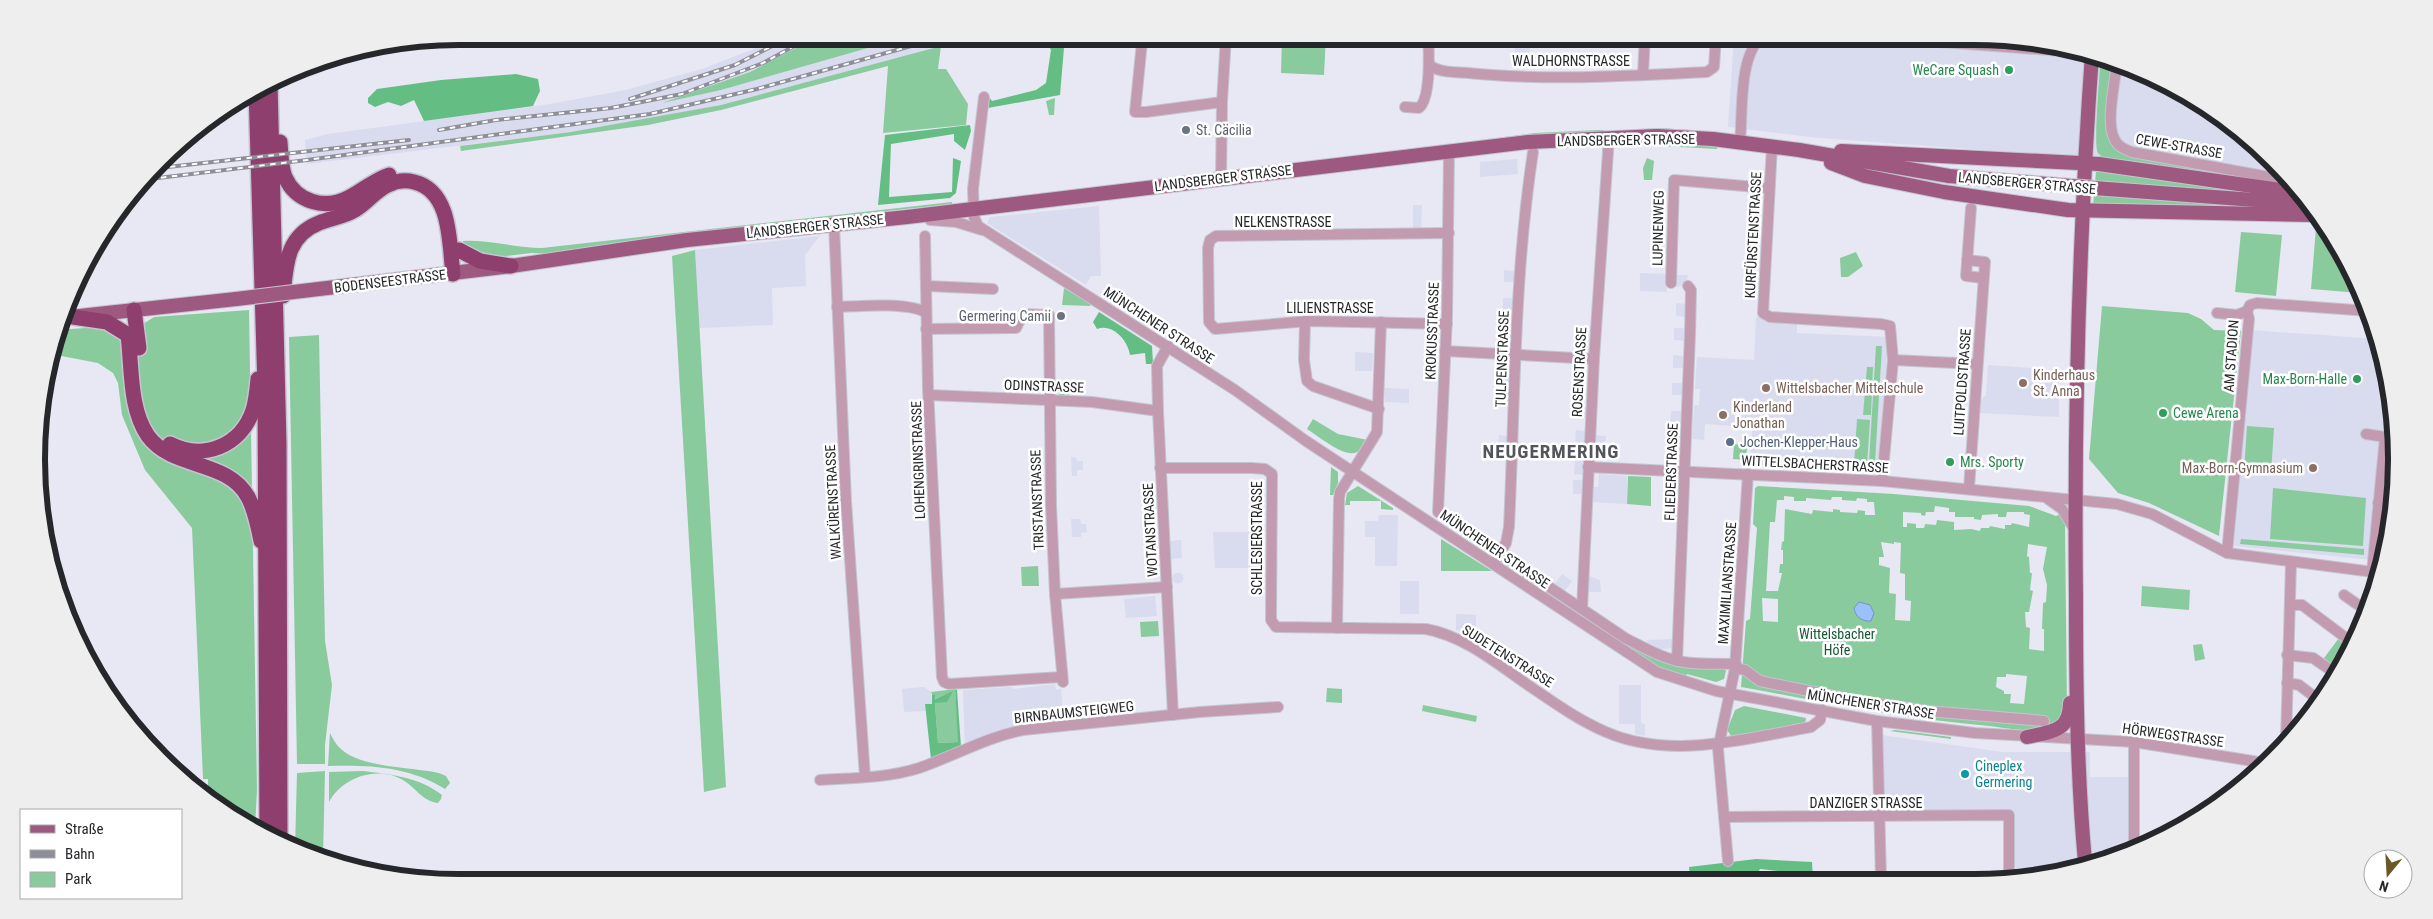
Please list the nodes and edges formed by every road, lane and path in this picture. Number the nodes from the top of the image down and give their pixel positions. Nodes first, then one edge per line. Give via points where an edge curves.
1 (1142, 45) edge
2 (1225, 45) edge
3 (1429, 45) edge
4 (1645, 45) edge
5 (1715, 45) edge
6 (1754, 45) edge
7 (1983, 45) edge
8 (2019, 48) edge
9 (2091, 62) edge
10 (1431, 66) junction
11 (2116, 71) edge
12 (1643, 74) junction
13 (270, 91) edge
14 (984, 97) dead end
15 (256, 99) edge
16 (1222, 102) junction
17 (270, 105) junction
18 (1405, 107) dead end
19 (1609, 137) junction
20 (2086, 139) junction
21 (1740, 142) junction
22 (1772, 146) junction
23 (1449, 151) junction
24 (1533, 152) dead end
25 (1813, 153) junction
26 (2052, 162) junction
27 (2085, 163) junction
28 (2120, 167) junction
29 (1221, 178) junction
30 (2278, 178) edge
31 (1768, 188) junction
32 (2289, 191) edge
33 (2299, 203) edge
34 (972, 208) junction
35 (1971, 208) dead end
36 (2043, 208) junction
37 (2082, 211) junction
38 (2114, 212) junction
39 (2307, 214) edge
40 (907, 216) junction
41 (834, 224) junction
42 (984, 230) junction
43 (452, 231) junction
44 (1449, 233) junction
45 (925, 236) dead end
46 (718, 237) joint
47 (2081, 238) junction
48 (454, 250) junction
49 (1967, 260) junction
50 (511, 266) junction
51 (457, 273) junction
52 (1983, 278) junction
53 (1671, 283) dead end
54 (927, 286) junction
55 (1688, 286) dead end
56 (993, 289) dead end
57 (837, 307) junction
58 (130, 310) junction
59 (2360, 310) edge
60 (2247, 311) junction
61 (926, 312) junction
62 (2217, 313) dead end
63 (70, 318) edge
64 (70, 318) edge
65 (1305, 321) junction
66 (1381, 322) junction
67 (1447, 324) junction
68 (926, 328) junction
69 (1215, 329) joint
70 (131, 335) junction
71 (265, 342) junction
72 (1168, 346) junction
73 (1445, 351) junction
74 (135, 355) junction
75 (1516, 356) junction
76 (276, 359) junction
77 (1594, 359) junction
78 (1893, 360) junction
79 (1977, 364) junction
80 (929, 395) junction
81 (1050, 401) junction
82 (1379, 409) junction
83 (1158, 411) junction
84 (2366, 434) dead end
85 (1160, 468) junction
86 (1588, 468) junction
87 (1354, 471) junction
88 (1685, 471) junction
89 (1748, 474) junction
90 (1882, 481) junction
91 (1969, 488) junction
92 (2040, 497) junction
93 (2074, 500) junction
94 (2378, 502) junction
95 (2385, 503) edge
96 (2074, 529) junction
97 (2227, 553) junction
98 (2376, 556) edge
99 (1496, 559) junction
100 (2291, 563) junction
101 (268, 569) junction
102 (2373, 572) edge
103 (1167, 587) junction
104 (1055, 594) junction
105 (2344, 594) dead end
106 (2290, 605) junction
107 (2361, 606) edge
108 (1582, 609) junction
109 (2076, 624) junction
110 (1273, 625) joint
111 (1337, 628) junction
112 (2345, 638) edge
113 (2287, 655) junction
114 (1676, 661) junction
115 (1735, 666) junction
116 (2330, 670) edge
117 (1063, 680) joint
118 (2287, 683) junction
119 (1730, 694) junction
120 (2313, 696) edge
121 (1278, 707) dead end
122 (1822, 710) junction
123 (1174, 714) junction
124 (1877, 721) junction
125 (2044, 721) dead end
126 (2286, 732) edge
127 (2027, 737) junction
128 (2077, 739) junction
129 (1719, 742) junction
130 (2134, 742) junction
131 (2257, 762) edge
132 (865, 777) junction
133 (820, 780) dead end
134 (268, 813) junction
135 (1724, 817) junction
136 (1879, 818) junction
137 (266, 825) edge
138 (268, 827) edge
139 (280, 833) edge
140 (2134, 840) dead end
141 (2085, 859) edge
142 (1728, 861) dead end
143 (2009, 872) edge
144 (1881, 874) edge

1 - 16 street via 1135,112
2 - 16 street
3 - 10 street
4 - 12 street
5 - 12 street, WALDHORNSTRASSE via 1712,70
6 - 21 street via 1746,66
7 - 8 street
9 - 20 main road
10 - 12 street, WALDHORNSTRASSE via 1438,70 1505,76
10 - 18 street via 1422,107
11 - 30 street, CEWE-STRASSE via 2111,127 2117,144 2132,152
13 - 17 highway
14 - 34 street
15 - 71 highway
16 - 29 street
17 - 43 highway via 285,176 294,191 303,198 318,203 339,202 386,175 414,173 436,183 447,195 454,216
17 - 76 highway
19 - 21 main road, LANDSBERGER STRASSE via 1657,136
19 - 23 main road, LANDSBERGER STRASSE
19 - 77 street, ROSENSTRASSE
20 - 26 main road via 2071,155
20 - 27 main road
20 - 28 main road via 2099,157
21 - 22 main road, LANDSBERGER STRASSE
22 - 25 main road, LANDSBERGER STRASSE
22 - 31 street, KURFÜRSTENSTRASSE
23 - 29 main road, LANDSBERGER STRASSE
23 - 44 street, KROKUSSTRASSE
24 - 75 street, TULPENSTRASSE via 1521,254
25 - 26 main road via 1848,151
25 - 33 main road, LANDSBERGER STRASSE, bridge via 1949,176
25 - 36 main road via 1865,176
26 - 27 main road
27 - 28 main road
27 - 37 main road
28 - 32 main road
29 - 34 main road, LANDSBERGER STRASSE
31 - 53 street, LUPINENWEG via 1674,180
31 - 78 street, KURFÜRSTENSTRASSE via 1764,313 1770,317 1885,324 1891,329
34 - 40 main road, LANDSBERGER STRASSE
34 - 42 street, MÜNCHENER STRASSE via 974,220
35 - 49 street
36 - 37 main road
36 - 47 main road via 2066,217
37 - 38 main road
37 - 47 main road
38 - 39 main road
38 - 47 main road via 2096,220
40 - 41 main road, LANDSBERGER STRASSE
40 - 42 street via 956,222
41 - 46 main road, LANDSBERGER STRASSE
41 - 57 street, WALKÜRENSTRASSE
42 - 72 street, MÜNCHENER STRASSE
43 - 48 highway
43 - 76 highway via 438,199 430,190 406,181 387,185 354,211 319,222 302,232 291,245 287,259
44 - 67 street, KROKUSSTRASSE
44 - 69 street, NELKENSTRASSE via 1216,236 1210,240 1208,248 1209,322
45 - 54 street, LOHENGRINSTRASSE
46 - 50 main road, BODENSEESTRASSE
47 - 93 main road
48 - 50 highway via 480,261
48 - 51 highway
49 - 52 street via 1966,276
49 - 52 street, LUITPOLDSTRASSE via 1985,262
50 - 51 main road, BODENSEESTRASSE
51 - 58 main road, BODENSEESTRASSE, bridge
52 - 79 street, LUITPOLDSTRASSE
54 - 56 street
54 - 61 street, LOHENGRINSTRASSE
55 - 88 street, FLIEDERSTRASSE via 1692,290
57 - 61 street via 899,307
57 - 132 street, WALKÜRENSTRASSE via 851,594
58 - 63 main road, BODENSEESTRASSE
58 - 70 highway
59 - 60 street via 2257,303 2250,305
60 - 62 street
60 - 97 street, AM STADION via 2249,319
61 - 68 street, LOHENGRINSTRASSE
64 - 70 highway via 107,322
65 - 66 street, LILIENSTRASSE
65 - 69 street, LILIENSTRASSE
65 - 82 street via 1307,381
66 - 67 street, LILIENSTRASSE
66 - 82 street
67 - 73 street, KROKUSSTRASSE
68 - 80 street, LOHENGRINSTRASSE
68 - 81 street, TRISTANSTRASSE via 1016,328 1023,314 1049,315
70 - 74 highway
71 - 74 highway via 248,422 234,439 221,448 204,452 179,449 158,435 143,397
71 - 101 highway
72 - 83 street, WOTANSTRASSE via 1157,366
72 - 87 street, MÜNCHENER STRASSE
73 - 75 street
73 - 99 street, KROKUSSTRASSE via 1438,512
74 - 101 highway via 138,411 148,436 176,457 220,472 237,483 248,496 254,512
75 - 77 street
75 - 99 street, TULPENSTRASSE via 1509,528 1506,543
76 - 139 highway via 281,578
77 - 86 street, ROSENSTRASSE
78 - 79 street
78 - 90 street, KURFÜRSTENSTRASSE
79 - 91 street, LUITPOLDSTRASSE
80 - 81 street, ODINSTRASSE
80 - 117 street, LOHENGRINSTRASSE via 944,682
81 - 83 street, ODINSTRASSE via 1092,402
81 - 104 street, TRISTANSTRASSE
82 - 87 street via 1374,440
83 - 85 street, WOTANSTRASSE
84 - 94 street via 2385,436
85 - 103 street, WOTANSTRASSE
85 - 110 street, SCHLESIERSTRASSE via 1265,468 1272,474
86 - 88 street, WITTELSBACHERSTRASSE
86 - 108 street, ROSENSTRASSE
87 - 99 street, MÜNCHENER STRASSE
87 - 111 street via 1338,499
88 - 89 street, WITTELSBACHERSTRASSE
88 - 114 street, FLIEDERSTRASSE
89 - 90 street, WITTELSBACHERSTRASSE
89 - 115 street, MAXIMILIANSTRASSE
90 - 91 street, WITTELSBACHERSTRASSE
91 - 92 street, WITTELSBACHERSTRASSE
92 - 93 street, WITTELSBACHERSTRASSE
92 - 96 street, WITTELSBACHERSTRASSE via 2058,505
93 - 96 main road
93 - 97 street, WITTELSBACHERSTRASSE via 2117,504 2152,514
94 - 95 street
94 - 98 street
96 - 109 main road
97 - 100 street, WITTELSBACHERSTRASSE
99 - 108 street
99 - 119 street, MÜNCHENER STRASSE via 1646,666 1689,684
100 - 102 street, WITTELSBACHERSTRASSE
100 - 106 street
101 - 134 highway
103 - 104 street
103 - 123 street, WOTANSTRASSE
104 - 117 street, TRISTANSTRASSE
105 - 107 street
106 - 112 street via 2302,605
106 - 113 street
108 - 114 street via 1626,638
109 - 127 main road via 2069,635 2070,710 2066,721 2053,731
109 - 128 main road
110 - 111 street, SUDETENSTRASSE
111 - 129 street, SUDETENSTRASSE via 1441,633 1462,642 1580,719 1608,733 1655,746
113 - 116 street via 2313,658
113 - 118 street
114 - 115 street
115 - 119 street, MAXIMILIANSTRASSE
115 - 125 street, MÜNCHENER STRASSE via 1746,670 1760,682 1876,704
118 - 120 street via 2299,686
118 - 126 street
119 - 122 street, MÜNCHENER STRASSE
119 - 129 street, MAXIMILIANSTRASSE
121 - 123 street, BIRNBAUMSTEIGWEG
122 - 124 street, MÜNCHENER STRASSE
122 - 129 street, SUDETENSTRASSE via 1820,720 1811,727
123 - 132 street, BIRNBAUMSTEIGWEG via 1001,734 919,768
124 - 127 street, MÜNCHENER STRASSE
124 - 136 street
127 - 128 street, MÜNCHENER STRASSE
128 - 130 street, HÖRWEGSTRASSE
128 - 141 main road
129 - 135 street, MAXIMILIANSTRASSE
130 - 131 street, HÖRWEGSTRASSE
130 - 140 street
132 - 133 street, BIRNBAUMSTEIGWEG
134 - 137 highway
134 - 138 highway
135 - 136 street, DANZIGER STRASSE
135 - 142 street, MAXIMILIANSTRASSE
136 - 143 street, DANZIGER STRASSE via 2009,815
136 - 144 street

